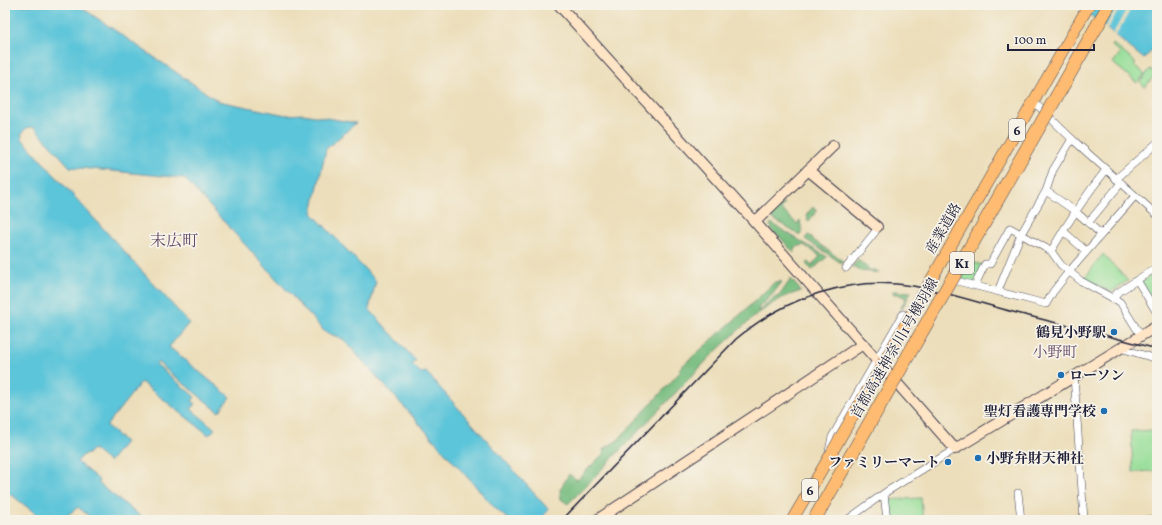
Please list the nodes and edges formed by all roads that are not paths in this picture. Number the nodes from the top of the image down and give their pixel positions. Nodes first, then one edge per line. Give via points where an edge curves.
1 (559, 5) edge
2 (1101, 5) edge
3 (1109, 5) edge
4 (1086, 9) edge
5 (1034, 102) junction
6 (1072, 139) junction
7 (1157, 143) edge
8 (833, 146) dead end
9 (808, 170) junction
10 (1106, 170) junction
11 (1118, 181) junction
12 (1046, 192) junction
13 (1135, 196) junction
14 (1075, 211) junction
15 (1157, 215) edge
16 (755, 222) junction
17 (1088, 223) junction
18 (877, 227) joint
19 (1063, 231) junction
20 (1021, 234) junction
21 (1101, 234) junction
22 (1051, 251) junction
23 (1086, 251) junction
24 (1157, 267) edge
25 (846, 268) dead end
26 (1070, 272) junction
27 (1138, 280) junction
28 (957, 281) dead end
29 (975, 285) junction
30 (998, 291) junction
31 (1113, 299) junction
32 (1157, 313) edge
33 (903, 314) dead end
34 (1157, 326) edge
35 (1140, 336) junction
36 (863, 344) junction
37 (1120, 348) junction
38 (876, 359) junction
39 (1157, 359) edge
40 (1074, 376) junction
41 (955, 449) junction
42 (828, 459) junction
43 (1018, 493) dead end
44 (884, 494) junction
45 (1157, 519) edge
46 (597, 520) edge
47 (792, 520) edge
48 (806, 520) edge
49 (814, 520) edge
50 (847, 520) edge
51 (886, 520) edge
52 (1020, 520) edge
53 (1084, 520) edge
54 (1143, 520) edge

1 - 16 street
2 - 48 highway, 首都高速神奈川1号横羽線 / K1
3 - 49 highway, 首都高速神奈川1号横羽線 / K1, bridge
4 - 5 main road, 産業道路 / 6
5 - 6 street
5 - 42 main road, 産業道路 / 6, bridge
6 - 10 street
6 - 12 street via 1053,170
7 - 11 street
8 - 9 street
9 - 16 street
9 - 18 street
10 - 11 street
10 - 14 street
11 - 13 street
11 - 17 street
12 - 14 street
12 - 20 street
13 - 15 street
13 - 21 street
14 - 17 street
14 - 19 street
16 - 36 street
17 - 21 street
18 - 25 street
19 - 22 street
19 - 23 street
20 - 22 street
20 - 29 street via 1010,228 990,264 985,264
20 - 30 street
21 - 23 street
22 - 26 street
23 - 26 street
24 - 27 street
26 - 30 street via 1046,304
26 - 31 street via 1080,281
27 - 31 street via 1117,293
27 - 32 street
28 - 29 street
29 - 30 street
31 - 35 street via 1120,302
33 - 38 street
34 - 35 street
35 - 37 street
36 - 38 street
36 - 46 street
37 - 39 street
37 - 40 street
38 - 41 street
38 - 42 street via 832,437
40 - 41 street
40 - 53 street
41 - 44 street
42 - 47 main road, 産業道路 / 6
43 - 52 street
44 - 50 street
44 - 51 street
45 - 54 street

